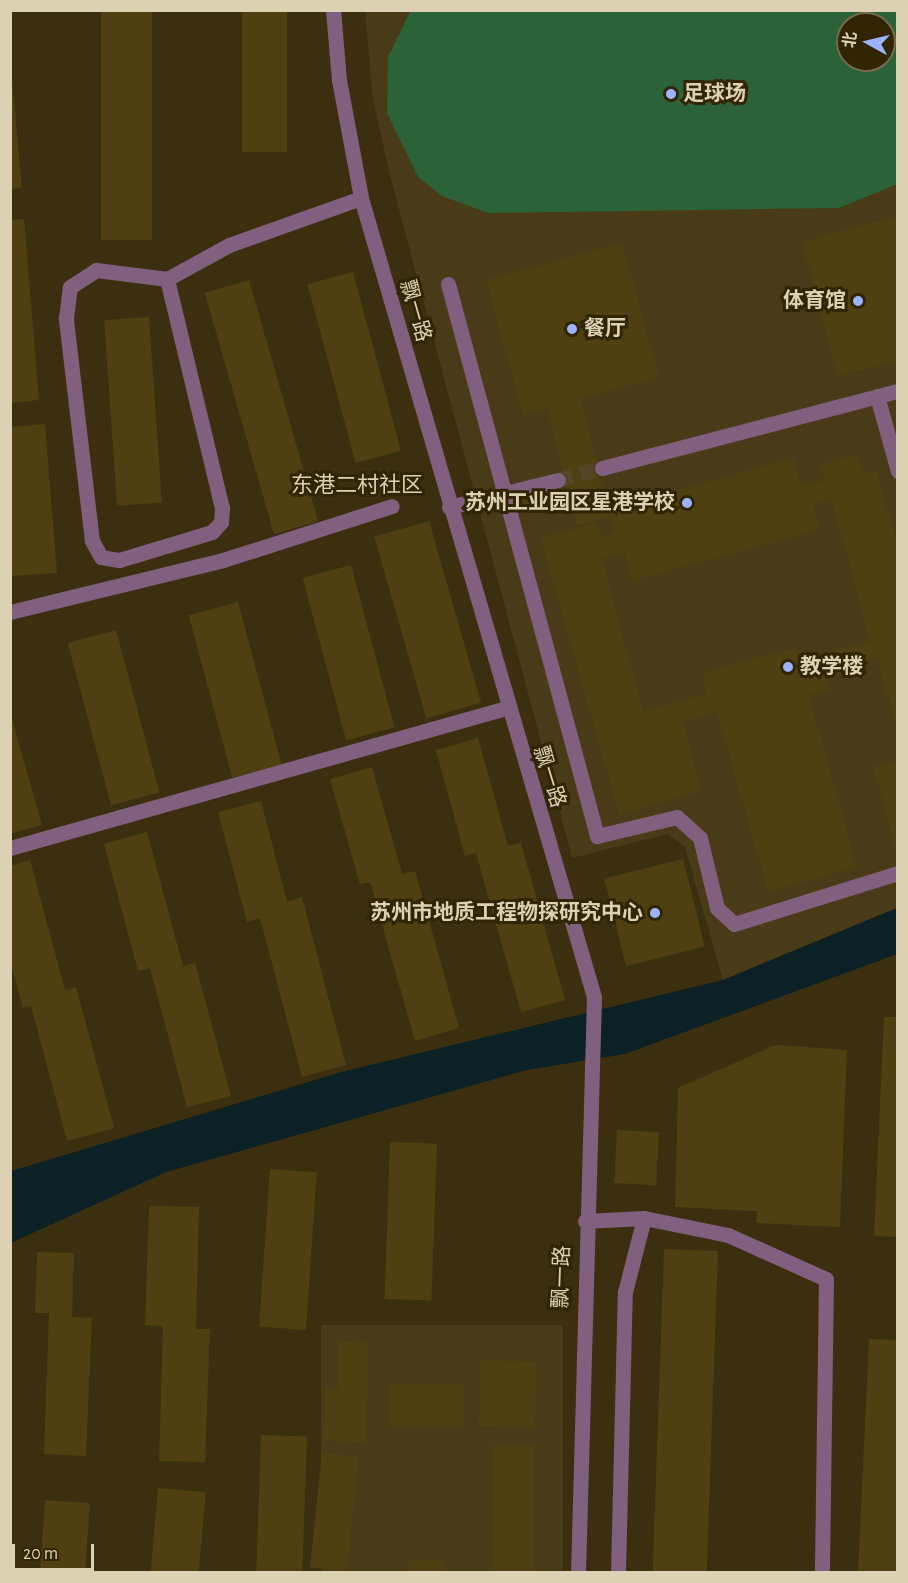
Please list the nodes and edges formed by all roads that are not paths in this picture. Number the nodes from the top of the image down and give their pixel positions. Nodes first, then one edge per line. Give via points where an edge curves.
1 (333, 10) edge
2 (361, 198) junction
3 (167, 279) junction
4 (448, 284) dead end
5 (897, 391) edge
6 (877, 396) junction
7 (602, 468) tunnel mouth
8 (897, 471) edge
9 (558, 480) tunnel mouth
10 (504, 494) junction
11 (392, 506) dead end
12 (449, 507) junction
13 (10, 612) edge
14 (506, 708) junction
15 (10, 848) edge
16 (897, 873) edge
17 (644, 1218) junction
18 (585, 1221) junction
19 (578, 1572) edge
20 (618, 1572) edge
21 (822, 1572) edge

1 - 2 street, 飘一路 via 339,80
2 - 3 street via 229,245
2 - 12 street, 飘一路
3 - 3 street via 221,522 212,532 119,560 101,557 92,541 65,302 70,286 96,270
4 - 10 street
5 - 6 street
6 - 7 street
6 - 8 street
9 - 10 street
10 - 12 street
10 - 16 street via 597,836 677,817 700,838 717,908 734,924
11 - 13 street via 223,560
12 - 14 street, 飘一路
14 - 15 street
14 - 18 street, 飘一路 via 594,997
17 - 18 street
17 - 20 street via 625,1292
17 - 21 street via 728,1235 826,1279
18 - 19 street, 飘一路

